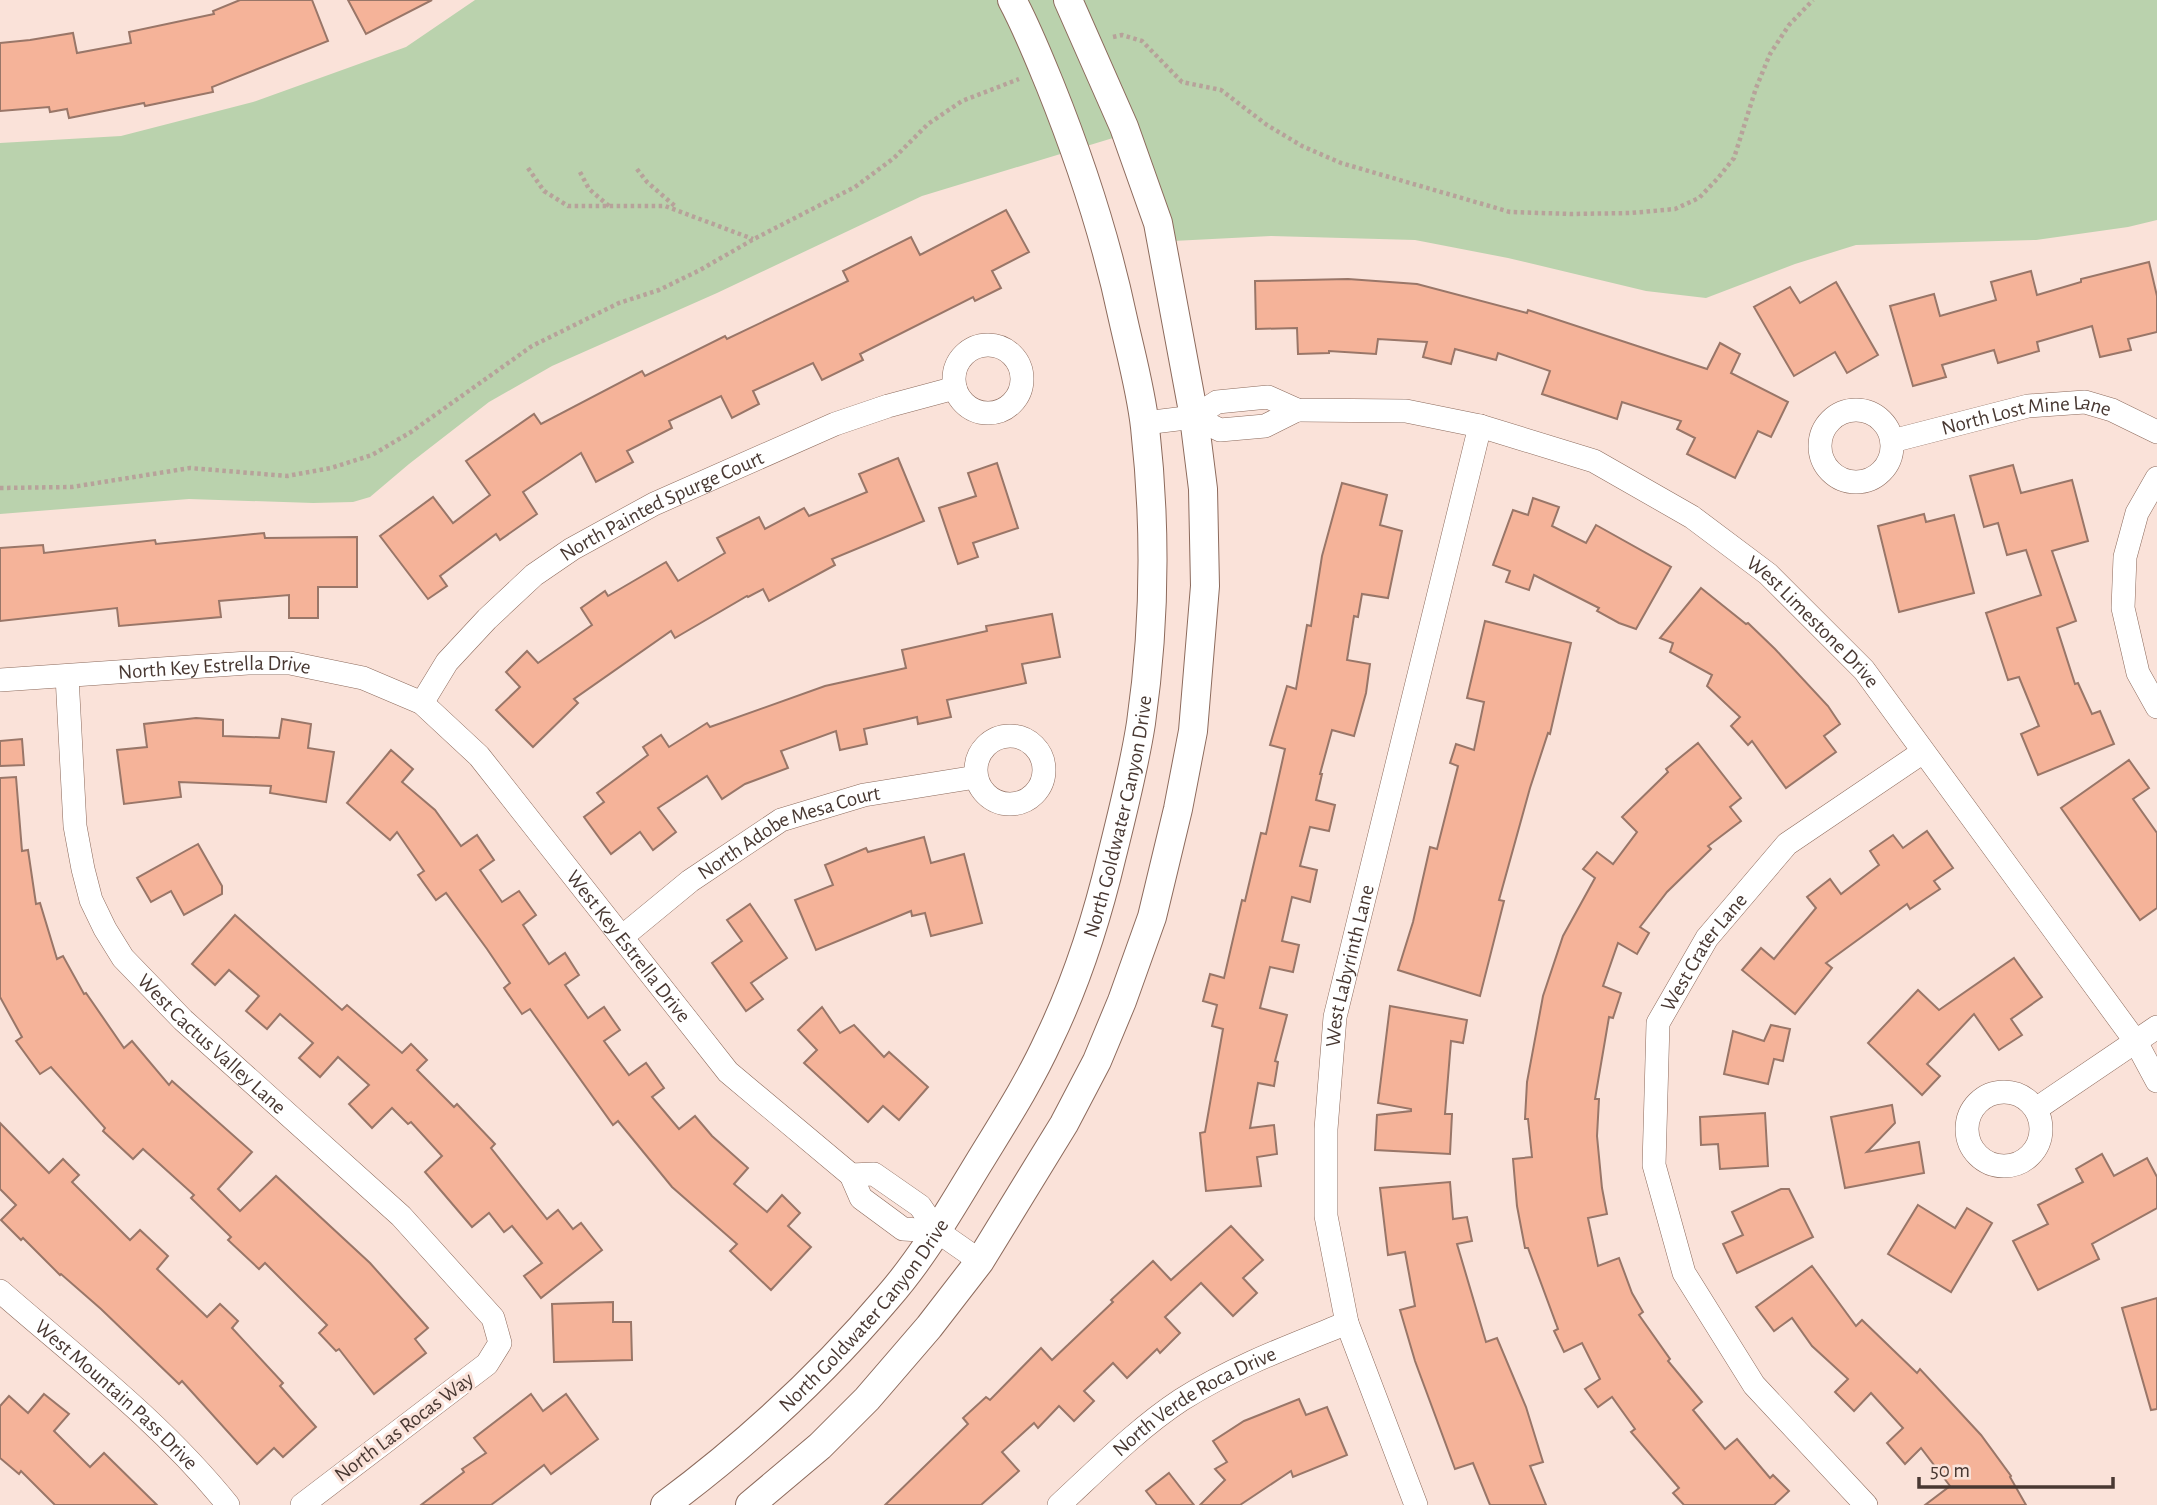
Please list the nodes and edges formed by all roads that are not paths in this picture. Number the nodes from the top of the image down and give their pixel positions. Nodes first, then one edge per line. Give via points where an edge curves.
1 (1012, 0) edge
2 (1068, 0) edge
3 (955, 388) dead end
4 (1194, 417) junction
5 (1145, 423) junction
6 (1480, 425) junction
7 (2157, 432) edge
8 (1892, 441) dead end
9 (2157, 478) edge
10 (67, 676) junction
11 (0, 680) edge
12 (422, 703) junction
13 (2157, 707) edge
14 (1923, 751) junction
15 (976, 777) dead end
16 (622, 937) junction
17 (2157, 1027) edge
18 (2136, 1042) junction
19 (2157, 1081) edge
20 (2036, 1109) dead end
21 (937, 1231) junction
22 (980, 1261) junction
23 (0, 1291) edge
24 (1347, 1323) junction
25 (500, 1343) joint
26 (228, 1505) edge
27 (302, 1505) edge
28 (665, 1505) edge
29 (750, 1505) edge
30 (1059, 1505) edge
31 (1416, 1505) edge
32 (1866, 1505) edge

1 - 5 street, North Goldwater Canyon Drive via 1075,146 1104,234
2 - 4 street via 1124,127 1158,223
3 - 12 street, North Painted Spurge Court via 835,424 654,504 572,549 534,575 487,619 447,662
4 - 5 street, West Limestone Drive
4 - 6 street, West Limestone Drive via 1217,402 1268,397 1297,410 1406,411
4 - 22 street via 1203,489 1205,586 1200,654 1193,731 1152,917 1097,1061
5 - 21 street, North Goldwater Canyon Drive via 1152,571 1148,650 1141,723 1101,902 1050,1038
6 - 14 street, West Limestone Drive via 1594,461 1692,517 1768,574 1864,670
6 - 24 street, West Labyrinth Lane via 1335,1017 1326,1129 1326,1216
7 - 8 street, North Lost Mine Lane via 2085,402 2028,406
9 - 13 street via 2137,513 2125,557 2123,608 2138,673
10 - 11 street, North Key Estrella Drive
10 - 12 street, North Key Estrella Drive via 290,663 363,678
10 - 25 street, West Cactus Valley Lane via 75,826 83,869 91,900 123,958 183,1020 401,1216 493,1318
12 - 16 street, West Key Estrella Drive via 479,756
14 - 18 street, West Limestone Drive
14 - 32 street, West Crater Lane via 1787,844 1707,938 1658,1023 1654,1165 1684,1273 1754,1385
15 - 16 street, North Adobe Mesa Court via 864,795 781,820 690,881
16 - 21 street, West Key Estrella Drive via 728,1072 851,1175 861,1198 904,1229
17 - 18 street
18 - 19 street, West Limestone Drive
18 - 20 street
21 - 22 street, West Key Estrella Drive
21 - 28 street, North Goldwater Canyon Drive via 890,1295 784,1407
22 - 29 street via 867,1399
23 - 26 street, West Mountain Pass Drive via 135,1408 201,1471
24 - 30 street, North Verde Roca Drive via 1250,1361 1180,1401
24 - 31 street, West Labyrinth Lane
25 - 27 street, North Las Rocas Way via 487,1364

